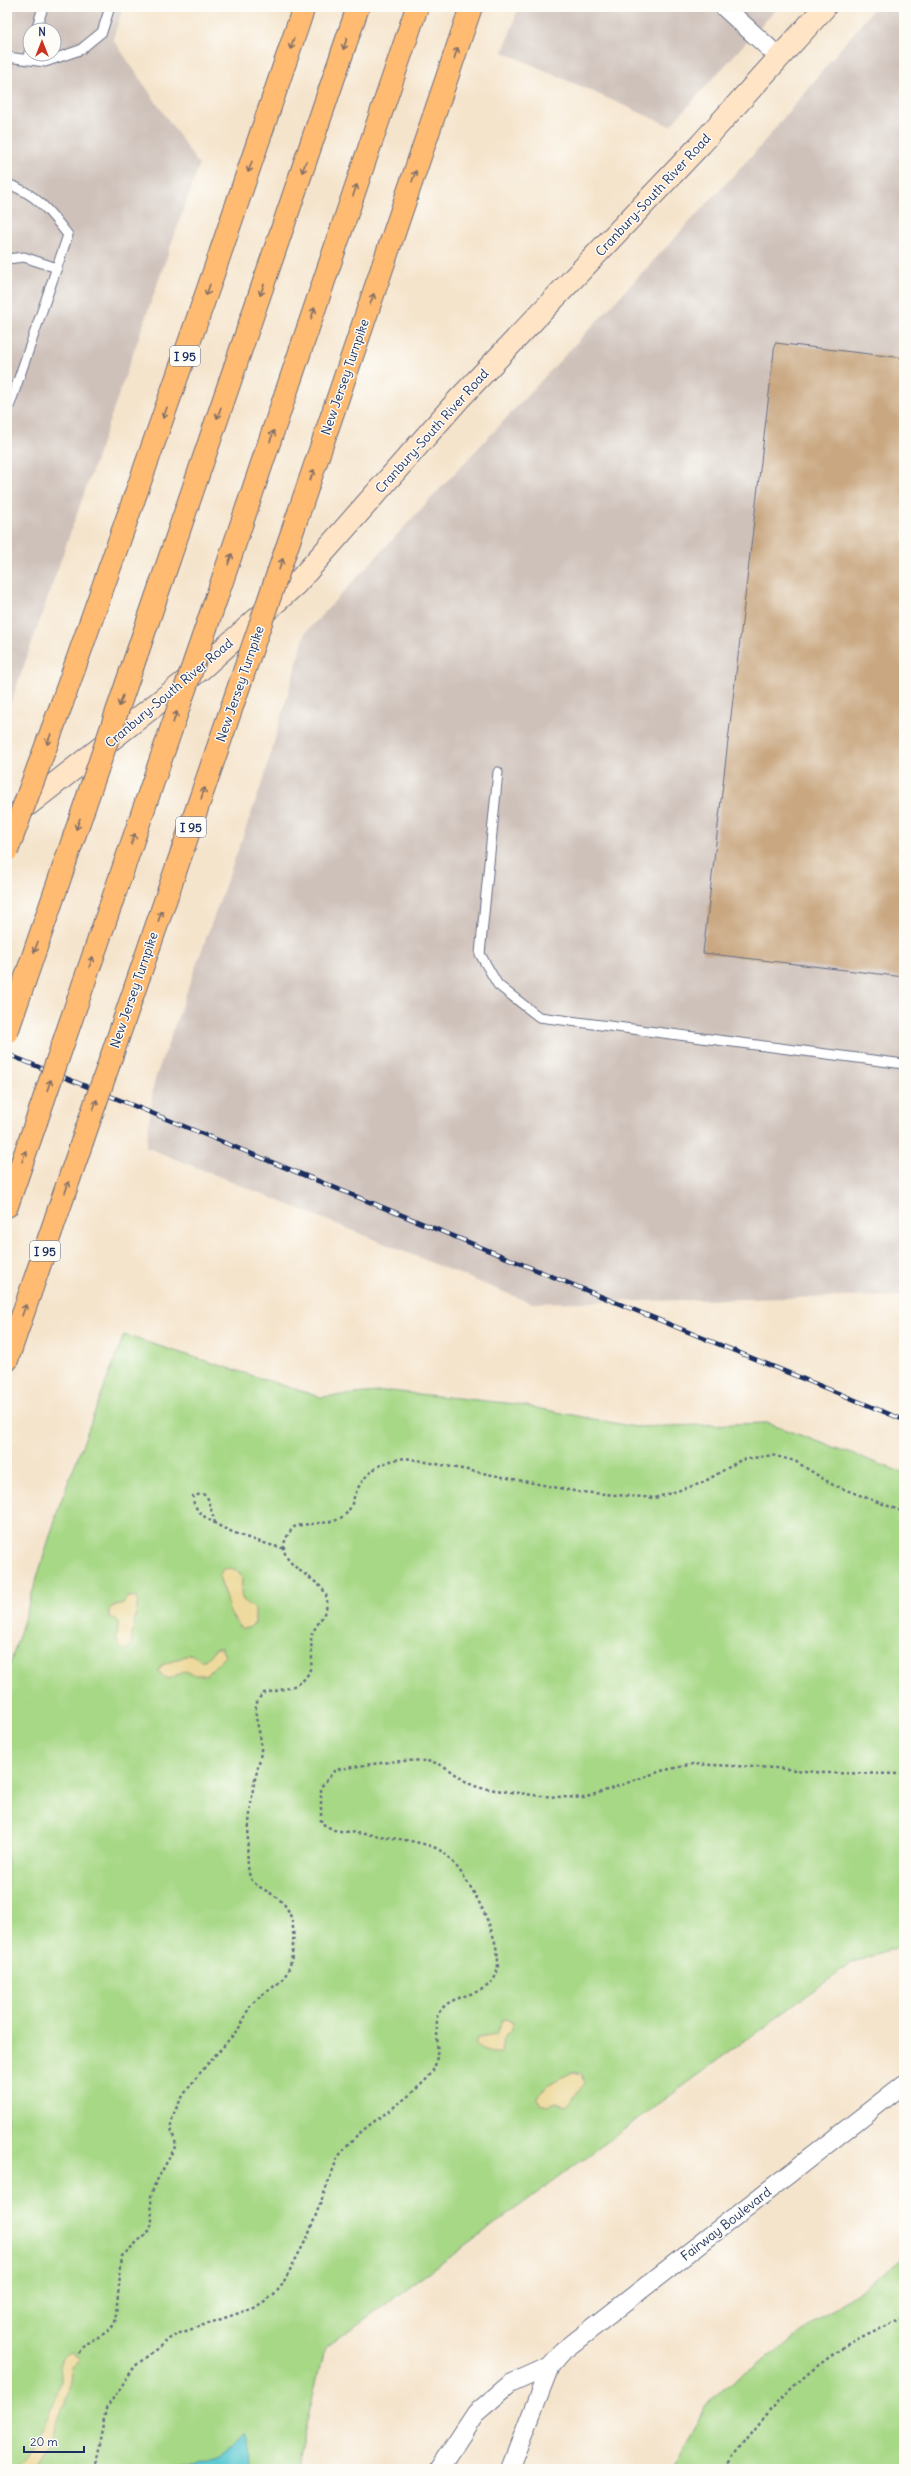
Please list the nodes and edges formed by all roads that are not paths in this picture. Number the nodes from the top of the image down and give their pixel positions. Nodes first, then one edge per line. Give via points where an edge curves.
1 (43, 7) edge
2 (110, 7) edge
3 (304, 7) edge
4 (358, 7) edge
5 (417, 7) edge
6 (470, 7) edge
7 (724, 7) edge
8 (825, 7) edge
9 (38, 22) edge
10 (62, 56) edge
11 (7, 57) edge
12 (780, 58) junction
13 (22, 59) edge
14 (7, 184) edge
15 (7, 259) edge
16 (57, 268) junction
17 (7, 413) edge
18 (498, 772) dead end
19 (7, 822) edge
20 (7, 852) edge
21 (7, 1032) edge
22 (904, 1064) edge
23 (7, 1206) edge
24 (7, 1360) edge
25 (904, 2084) edge
26 (550, 2366) junction
27 (439, 2469) edge
28 (510, 2469) edge

1 - 9 lane
2 - 10 lane via 102,32 80,50
3 -> 20 highway, I 95, bridge via 208,289
4 -> 21 highway, bridge
23 -> 5 highway, bridge
24 -> 6 highway, New Jersey Turnpike / I 95, bridge
7 - 12 street
8 - 12 main road, Cranbury-South River Road
11 - 13 lane
12 - 19 main road, Cranbury-South River Road via 458,400 296,584 201,669
14 - 16 lane via 20,188 45,206 68,235
15 - 16 lane via 24,257
16 - 17 lane
18 - 22 lane via 480,954 498,985 539,1018
25 - 26 street, Fairway Boulevard via 563,2351
26 - 27 street, Fairway Boulevard via 510,2384 476,2414
26 - 28 street, Fairway Boulevard

